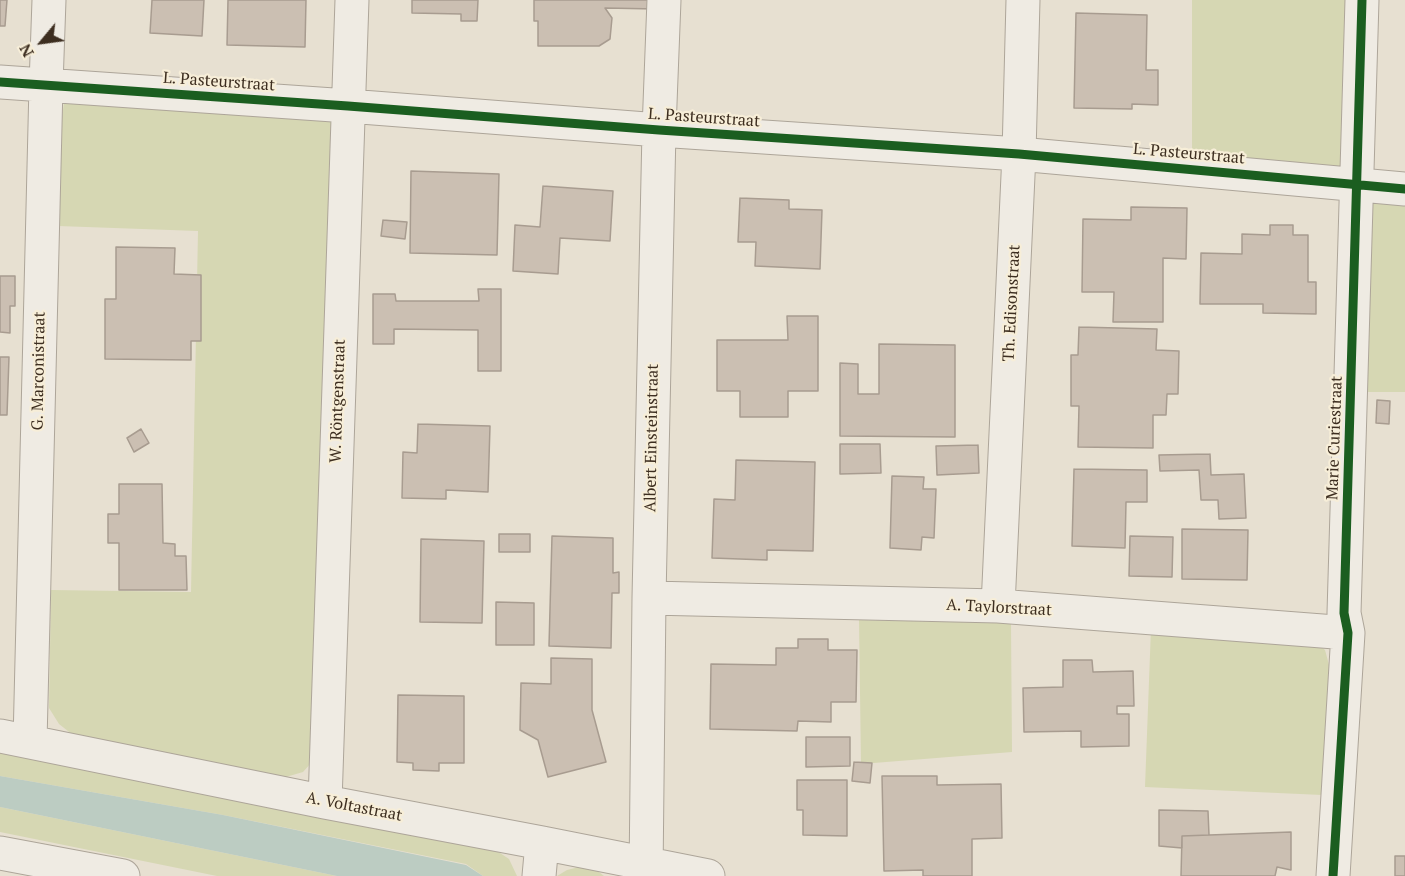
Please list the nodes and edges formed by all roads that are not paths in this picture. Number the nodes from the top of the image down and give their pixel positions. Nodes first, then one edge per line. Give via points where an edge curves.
1 (49, 0) edge
2 (352, 0) edge
3 (664, 0) edge
4 (1023, 0) edge
5 (1362, 0) edge
6 (0, 82) edge
7 (46, 85) junction
8 (348, 106) junction
9 (658, 130) junction
10 (1019, 154) junction
11 (1357, 185) junction
12 (1405, 189) edge
13 (649, 597) junction
14 (998, 606) junction
15 (1348, 633) junction
16 (15, 739) edge
17 (326, 802) junction
18 (542, 843) junction
19 (0, 853) edge
20 (646, 870) edge
21 (123, 876) edge
22 (539, 876) edge
23 (708, 876) edge
24 (1333, 876) edge

1 - 7 street, G. Marconistraat
2 - 8 street, W. Röntgenstraat
3 - 9 street, Albert Einsteinstraat
4 - 10 street, Th. Edisonstraat
5 - 11 street, Marie Curiestraat
6 - 7 street, L. Pasteurstraat
7 - 8 street, L. Pasteurstraat
7 - 16 street, G. Marconistraat
8 - 9 street, L. Pasteurstraat
8 - 17 street, W. Röntgenstraat
9 - 10 street, L. Pasteurstraat
9 - 13 street, Albert Einsteinstraat
10 - 11 street, L. Pasteurstraat
10 - 14 street, Th. Edisonstraat
11 - 12 street, L. Pasteurstraat
11 - 15 street, Marie Curiestraat via 1344,613
13 - 14 street, A. Taylorstraat
13 - 20 street, Albert Einsteinstraat
14 - 15 street, A. Taylorstraat
15 - 24 street, Marie Curiestraat
16 - 17 street, A. Voltastraat
17 - 18 street, A. Voltastraat
18 - 20 street, A. Voltastraat
18 - 22 street
19 - 21 street
20 - 23 street, A. Voltastraat

